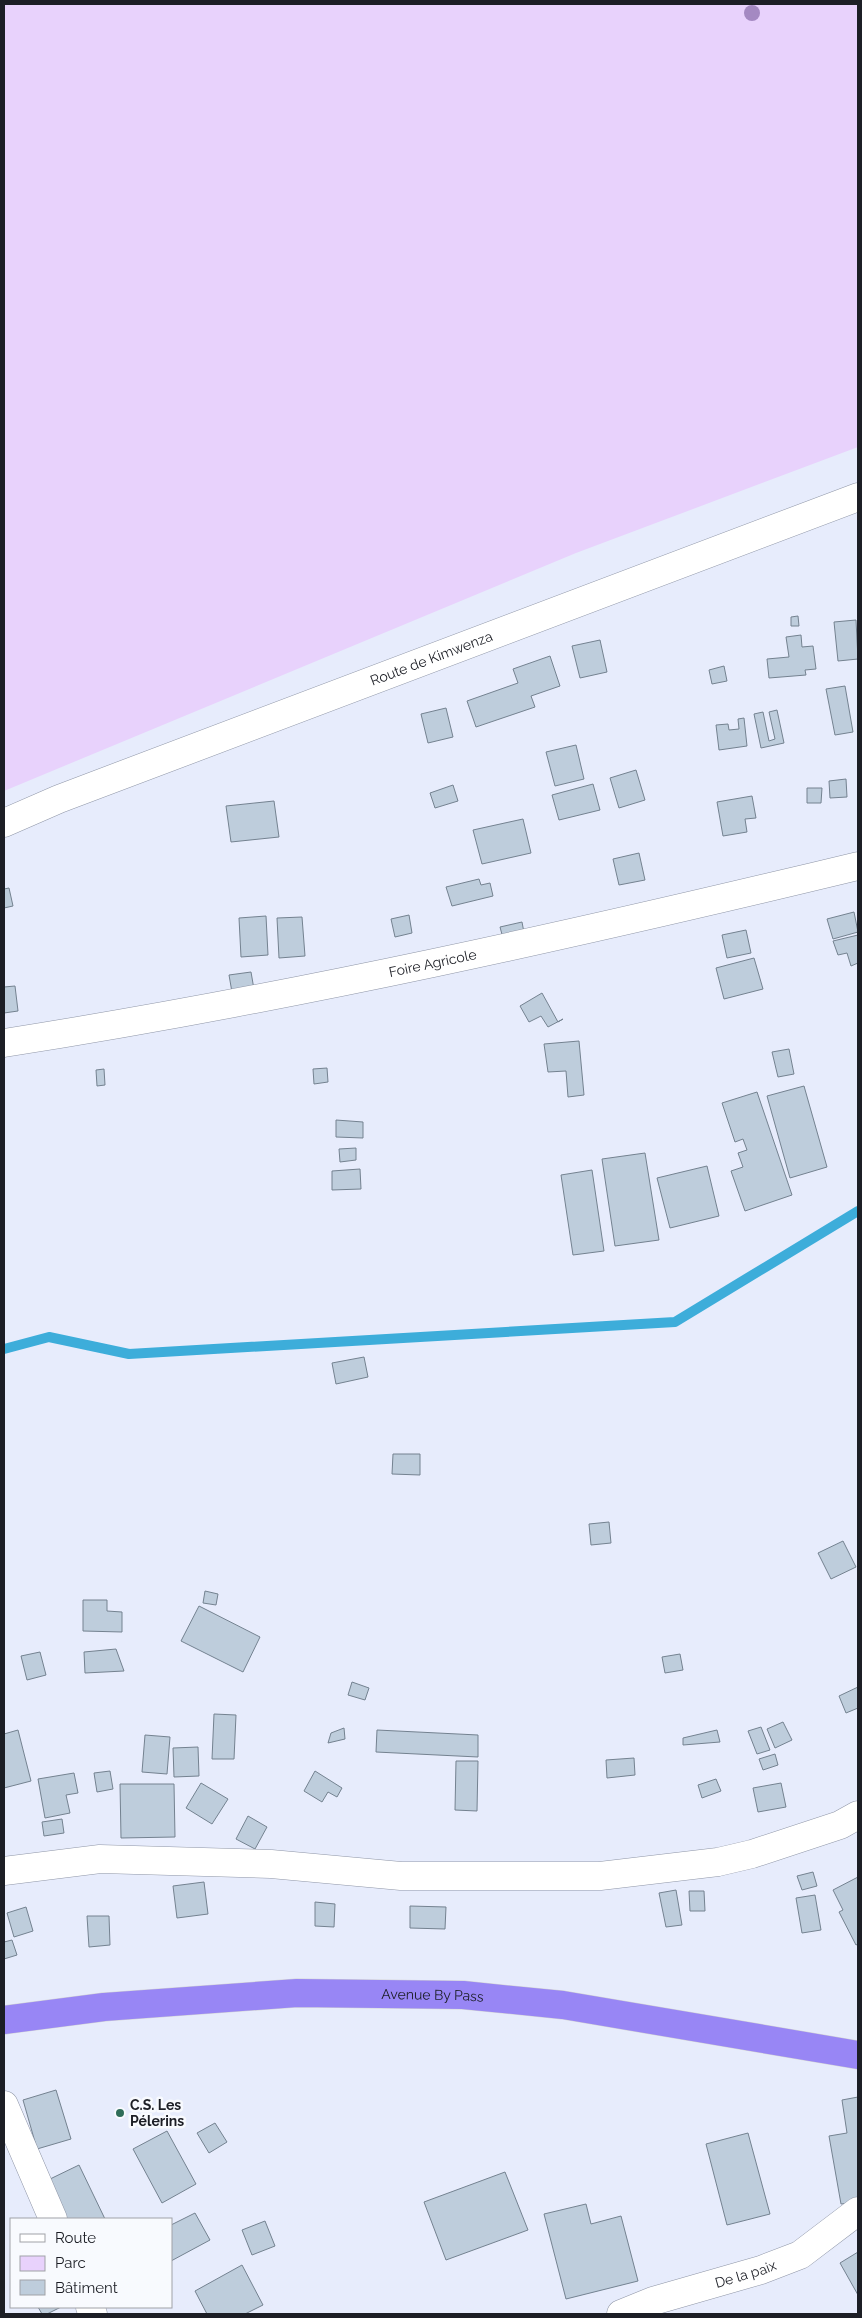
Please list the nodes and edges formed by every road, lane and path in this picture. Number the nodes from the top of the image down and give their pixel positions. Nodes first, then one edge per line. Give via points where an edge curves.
1 (858, 497) edge
2 (4, 823) edge
3 (858, 866) edge
4 (4, 1042) edge
5 (858, 1815) edge
6 (4, 1871) edge
7 (4, 2020) edge
8 (858, 2055) edge
9 (4, 2104) edge
10 (858, 2211) edge
11 (53, 2218) edge
12 (621, 2314) edge

1 - 2 street, Route de Kimwenza via 59,799
3 - 4 street, Foire Agricole via 494,950 152,1020
5 - 6 street via 840,1825 752,1854 718,1862 600,1876 401,1876 271,1864 100,1859
7 - 8 highway, Avenue By Pass via 104,2007 297,1993 462,1995 563,2005
9 - 11 street
10 - 12 street, De la paix via 800,2255

